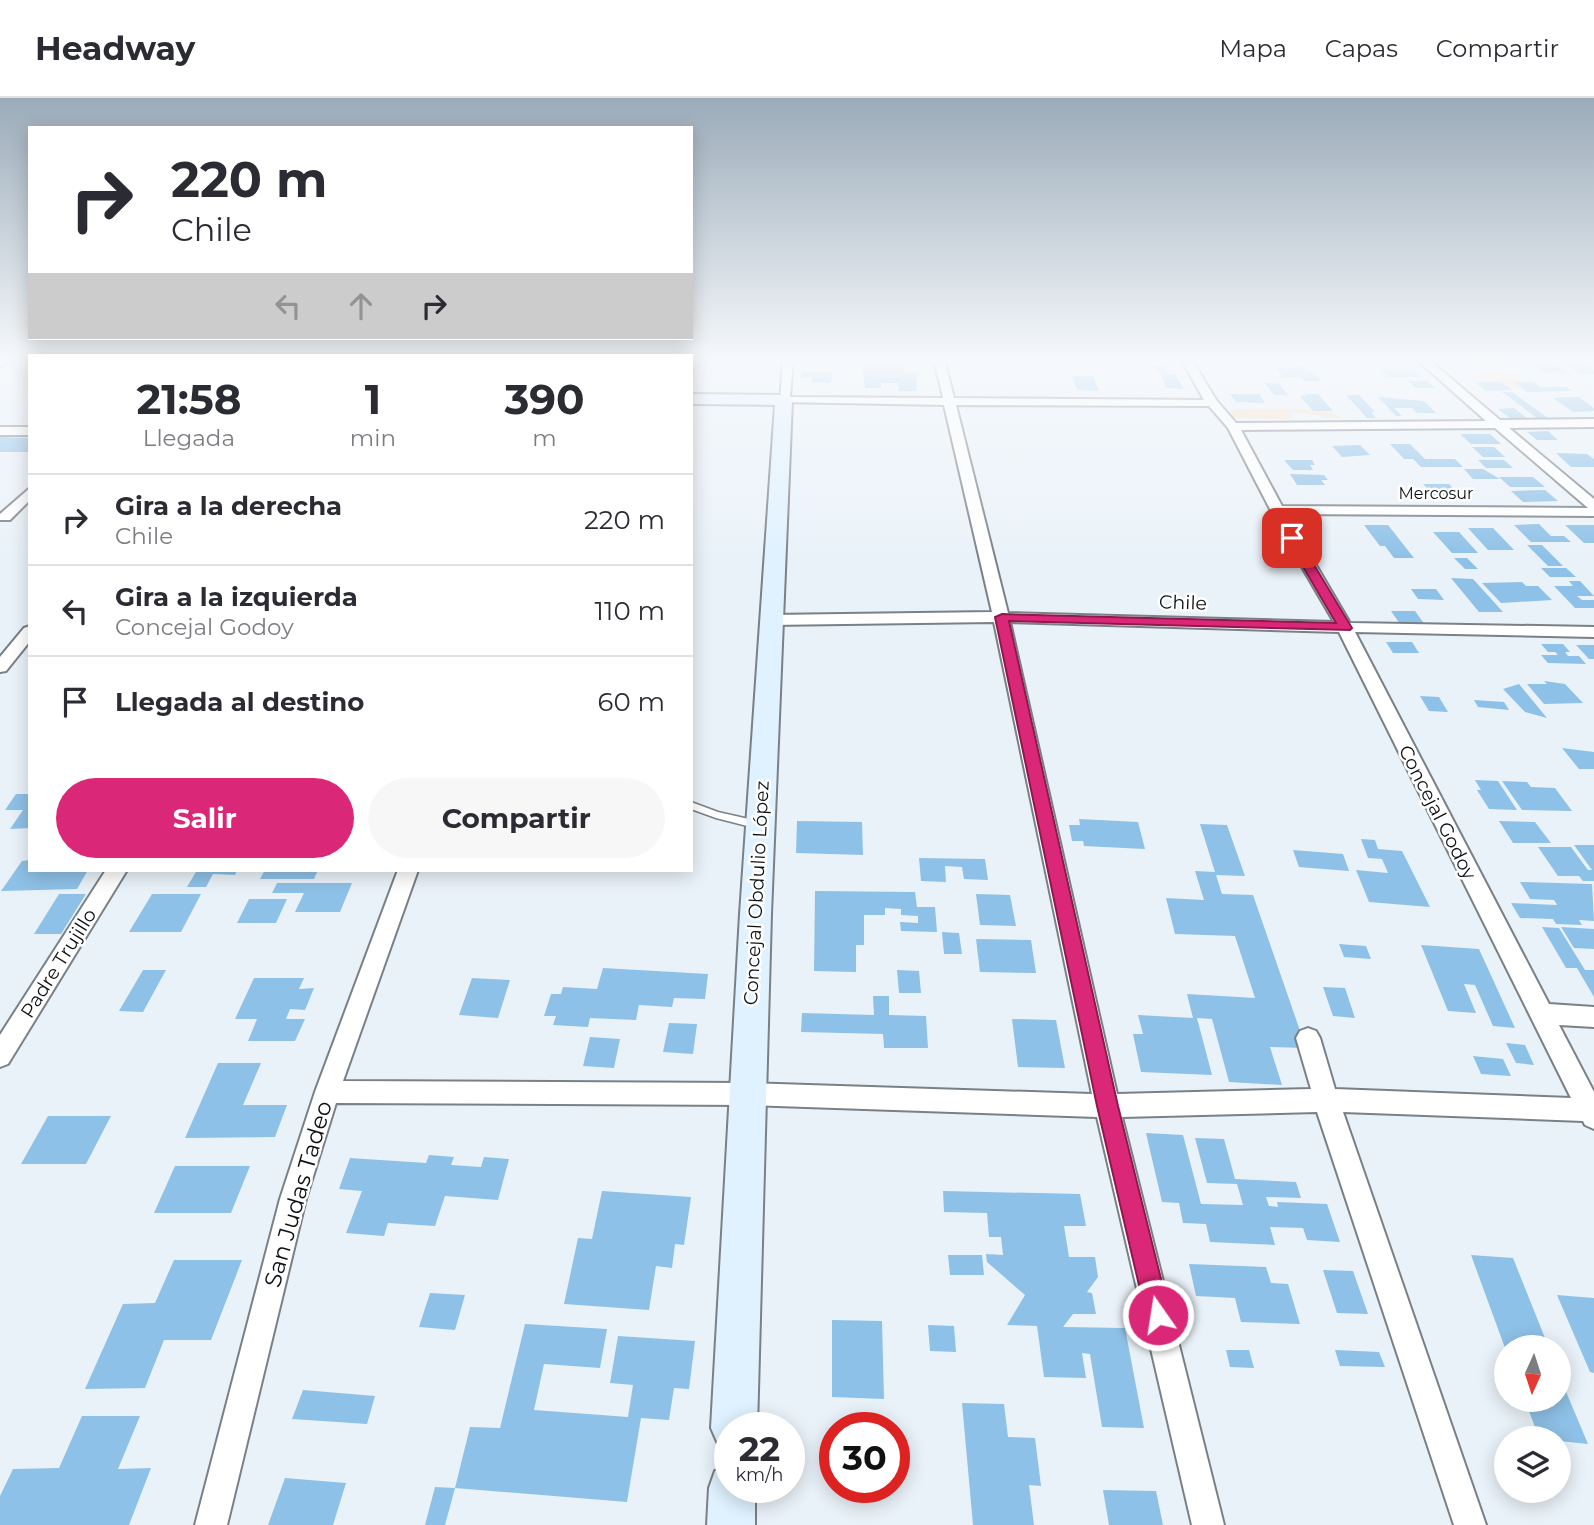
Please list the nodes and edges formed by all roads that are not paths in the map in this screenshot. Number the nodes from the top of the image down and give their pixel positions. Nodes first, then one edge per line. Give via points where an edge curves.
1 (782, 426) edge
2 (954, 426) edge
3 (1357, 426) edge
4 (1499, 426) edge
5 (1233, 427) joint
6 (0, 431) edge
7 (28, 431) edge
8 (28, 494) edge
9 (1594, 506) edge
10 (1278, 510) junction
11 (1594, 512) edge
12 (5, 517) dead end
13 (1002, 617) junction
14 (770, 620) junction
15 (1345, 628) junction
16 (1594, 632) edge
17 (28, 633) edge
18 (0, 667) edge
19 (693, 806) edge
20 (759, 825) junction
21 (116, 872) edge
22 (407, 872) edge
23 (1541, 1014) junction
24 (1594, 1017) edge
25 (1308, 1038) dead end
26 (0, 1056) edge
27 (327, 1092) junction
28 (746, 1094) junction
29 (1326, 1100) junction
30 (1107, 1106) junction
31 (1592, 1113) edge
32 (735, 1412) edge
33 (732, 1503) edge
34 (211, 1525) edge
35 (731, 1525) edge
36 (1208, 1525) edge
37 (1470, 1525) edge

1 - 14 street, Concejal Obdulio López
2 - 13 street
3 - 5 street
4 - 9 street
5 - 10 street, Concejal Godoy
6 - 7 street
8 - 12 street
10 - 11 street, Mercosur
10 - 15 street, Concejal Godoy
13 - 14 street, Chile
13 - 15 street, Chile
13 - 30 street
14 - 20 street, Concejal Obdulio López
15 - 16 street, Chile
15 - 23 street, Concejal Godoy
17 - 18 street
19 - 20 lane
20 - 28 street, Concejal Obdulio López
21 - 26 street, Padre Trujillo
22 - 27 street, San Judas Tadeo
23 - 24 street
23 - 31 street, Concejal Godoy
25 - 29 street
27 - 28 street
27 - 34 street, San Judas Tadeo via 293,1199
28 - 30 street
28 - 32 street, Concejal Obdulio López
29 - 30 street
29 - 31 street
29 - 37 street
30 - 36 street
33 - 35 street

